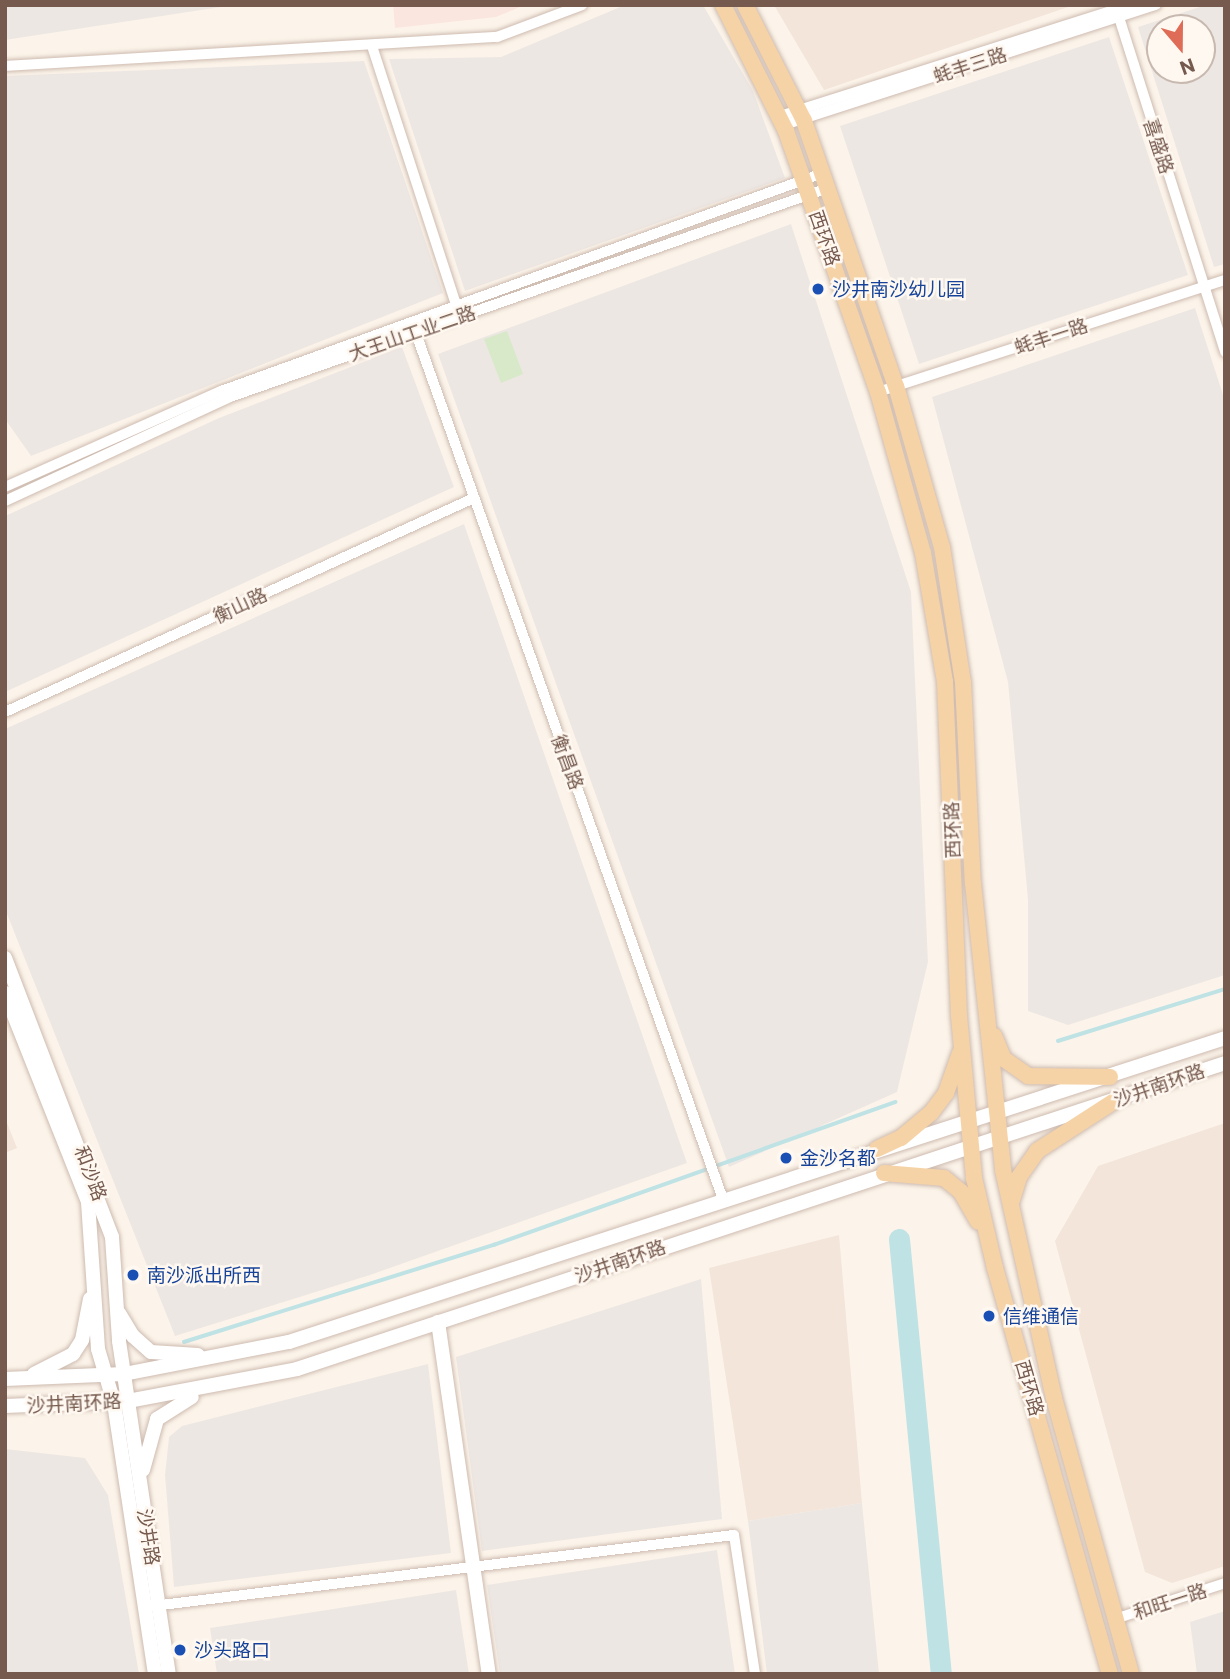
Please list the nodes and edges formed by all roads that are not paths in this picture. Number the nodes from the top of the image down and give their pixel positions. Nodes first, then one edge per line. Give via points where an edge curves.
1 (582, 5) edge
2 (723, 5) edge
3 (746, 5) edge
4 (1129, 5) edge
5 (1156, 5) edge
6 (1117, 11) edge
7 (372, 46) junction
8 (5, 66) edge
9 (801, 115) junction
10 (782, 121) junction
11 (825, 181) junction
12 (807, 188) junction
13 (1225, 280) edge
14 (1204, 287) junction
15 (458, 311) junction
16 (413, 327) junction
17 (1225, 352) edge
18 (896, 386) junction
19 (878, 392) junction
20 (5, 487) edge
21 (474, 498) junction
22 (5, 500) edge
23 (5, 712) edge
24 (5, 958) edge
25 (5, 993) edge
26 (986, 1013) junction
27 (1225, 1038) edge
28 (962, 1048) junction
29 (1225, 1063) edge
30 (1110, 1077) junction
31 (1116, 1100) junction
32 (997, 1113) junction
33 (969, 1121) junction
34 (1000, 1138) junction
35 (971, 1146) junction
36 (877, 1150) junction
37 (884, 1173) junction
38 (724, 1202) junction
39 (1012, 1206) junction
40 (987, 1238) junction
41 (95, 1278) junction
42 (117, 1308) junction
43 (438, 1322) junction
44 (245, 1352) junction
45 (124, 1374) junction
46 (106, 1376) junction
47 (22, 1378) junction
48 (5, 1379) edge
49 (211, 1388) junction
50 (121, 1402) junction
51 (5, 1406) edge
52 (141, 1482) junction
53 (473, 1567) junction
54 (1225, 1583) edge
55 (152, 1606) junction
56 (1115, 1619) junction
57 (155, 1674) edge
58 (169, 1674) edge
59 (489, 1674) edge
60 (755, 1674) edge
61 (1110, 1674) edge
62 (1131, 1674) edge

1 - 7 street via 497,37
2 - 10 main road, 西环路
3 - 9 main road, 西环路
4 - 6 street, 蚝丰三路
5 - 6 street, 蚝丰三路
6 - 9 street, 蚝丰三路
6 - 14 street, 喜盛路
7 - 8 street
7 - 15 street
9 - 10 street, 蚝丰三路
9 - 11 main road, 西环路
10 - 12 main road, 西环路
11 - 12 street, 大王山工业二路
11 - 18 main road, 西环路
12 - 15 street, 大王山工业二路
12 - 19 main road, 西环路
13 - 14 street, 蚝丰一路
14 - 17 street, 喜盛路
14 - 18 street, 蚝丰一路
15 - 16 street, 大王山工业二路
16 - 20 street, 大王山工业二路 via 221,390
16 - 21 street, 衡昌路
16 - 22 street, 大王山工业二路 via 230,397
18 - 19 street, 蚝丰一路
18 - 26 main road, 西环路 via 927,487 956,611
19 - 28 main road, 西环路 via 923,553 945,682
21 - 23 street, 衡山路
21 - 38 street, 衡昌路
24 - 42 main road, 和沙路 via 107,1217
25 - 41 main road, 和沙路 via 88,1202
26 - 30 main road via 1004,1059 1019,1072 1038,1078
26 - 32 main road, 西环路
27 - 30 main road, 沙井南环路
28 - 33 main road, 西环路
28 - 36 main road via 946,1093 931,1113 901,1138
29 - 31 main road, 沙井南环路
30 - 32 main road, 沙井南环路
31 - 34 main road, 沙井南环路
31 - 39 main road via 1037,1151 1019,1177
32 - 33 main road, 沙井南环路
32 - 34 main road, 西环路
33 - 35 main road, 西环路
33 - 36 main road, 沙井南环路
34 - 35 main road, 沙井南环路
34 - 39 main road, 西环路
35 - 37 main road, 沙井南环路
35 - 40 main road, 西环路
36 - 38 main road, 沙井南环路
37 - 40 main road via 933,1175 953,1184
37 - 43 main road, 沙井南环路
38 - 44 main road, 沙井南环路 via 331,1331
39 - 56 main road, 西环路 via 1054,1398
40 - 61 main road, 西环路
41 - 46 main road, 和沙路 via 98,1349
41 - 47 main road via 78,1347 61,1364
42 - 44 main road via 138,1342 159,1354
42 - 45 main road, 和沙路
43 - 49 main road, 沙井南环路 via 338,1357
43 - 53 main road
44 - 45 main road, 沙井南环路
45 - 46 main road, 沙井南环路
45 - 50 main road, 和沙路
46 - 47 main road, 沙井南环路
46 - 50 main road, 和沙路
47 - 48 main road, 沙井南环路
49 - 50 main road, 沙井南环路
49 - 52 main road via 175,1404 157,1419
50 - 51 main road, 沙井南环路
50 - 52 main road, 沙井路
50 - 55 main road, 沙井路
52 - 55 main road, 沙井路
53 - 55 street
53 - 59 main road
53 - 60 street via 734,1535
54 - 56 street, 和旺一路
55 - 57 main road, 沙井路
55 - 58 main road, 沙井路
56 - 62 main road, 西环路

